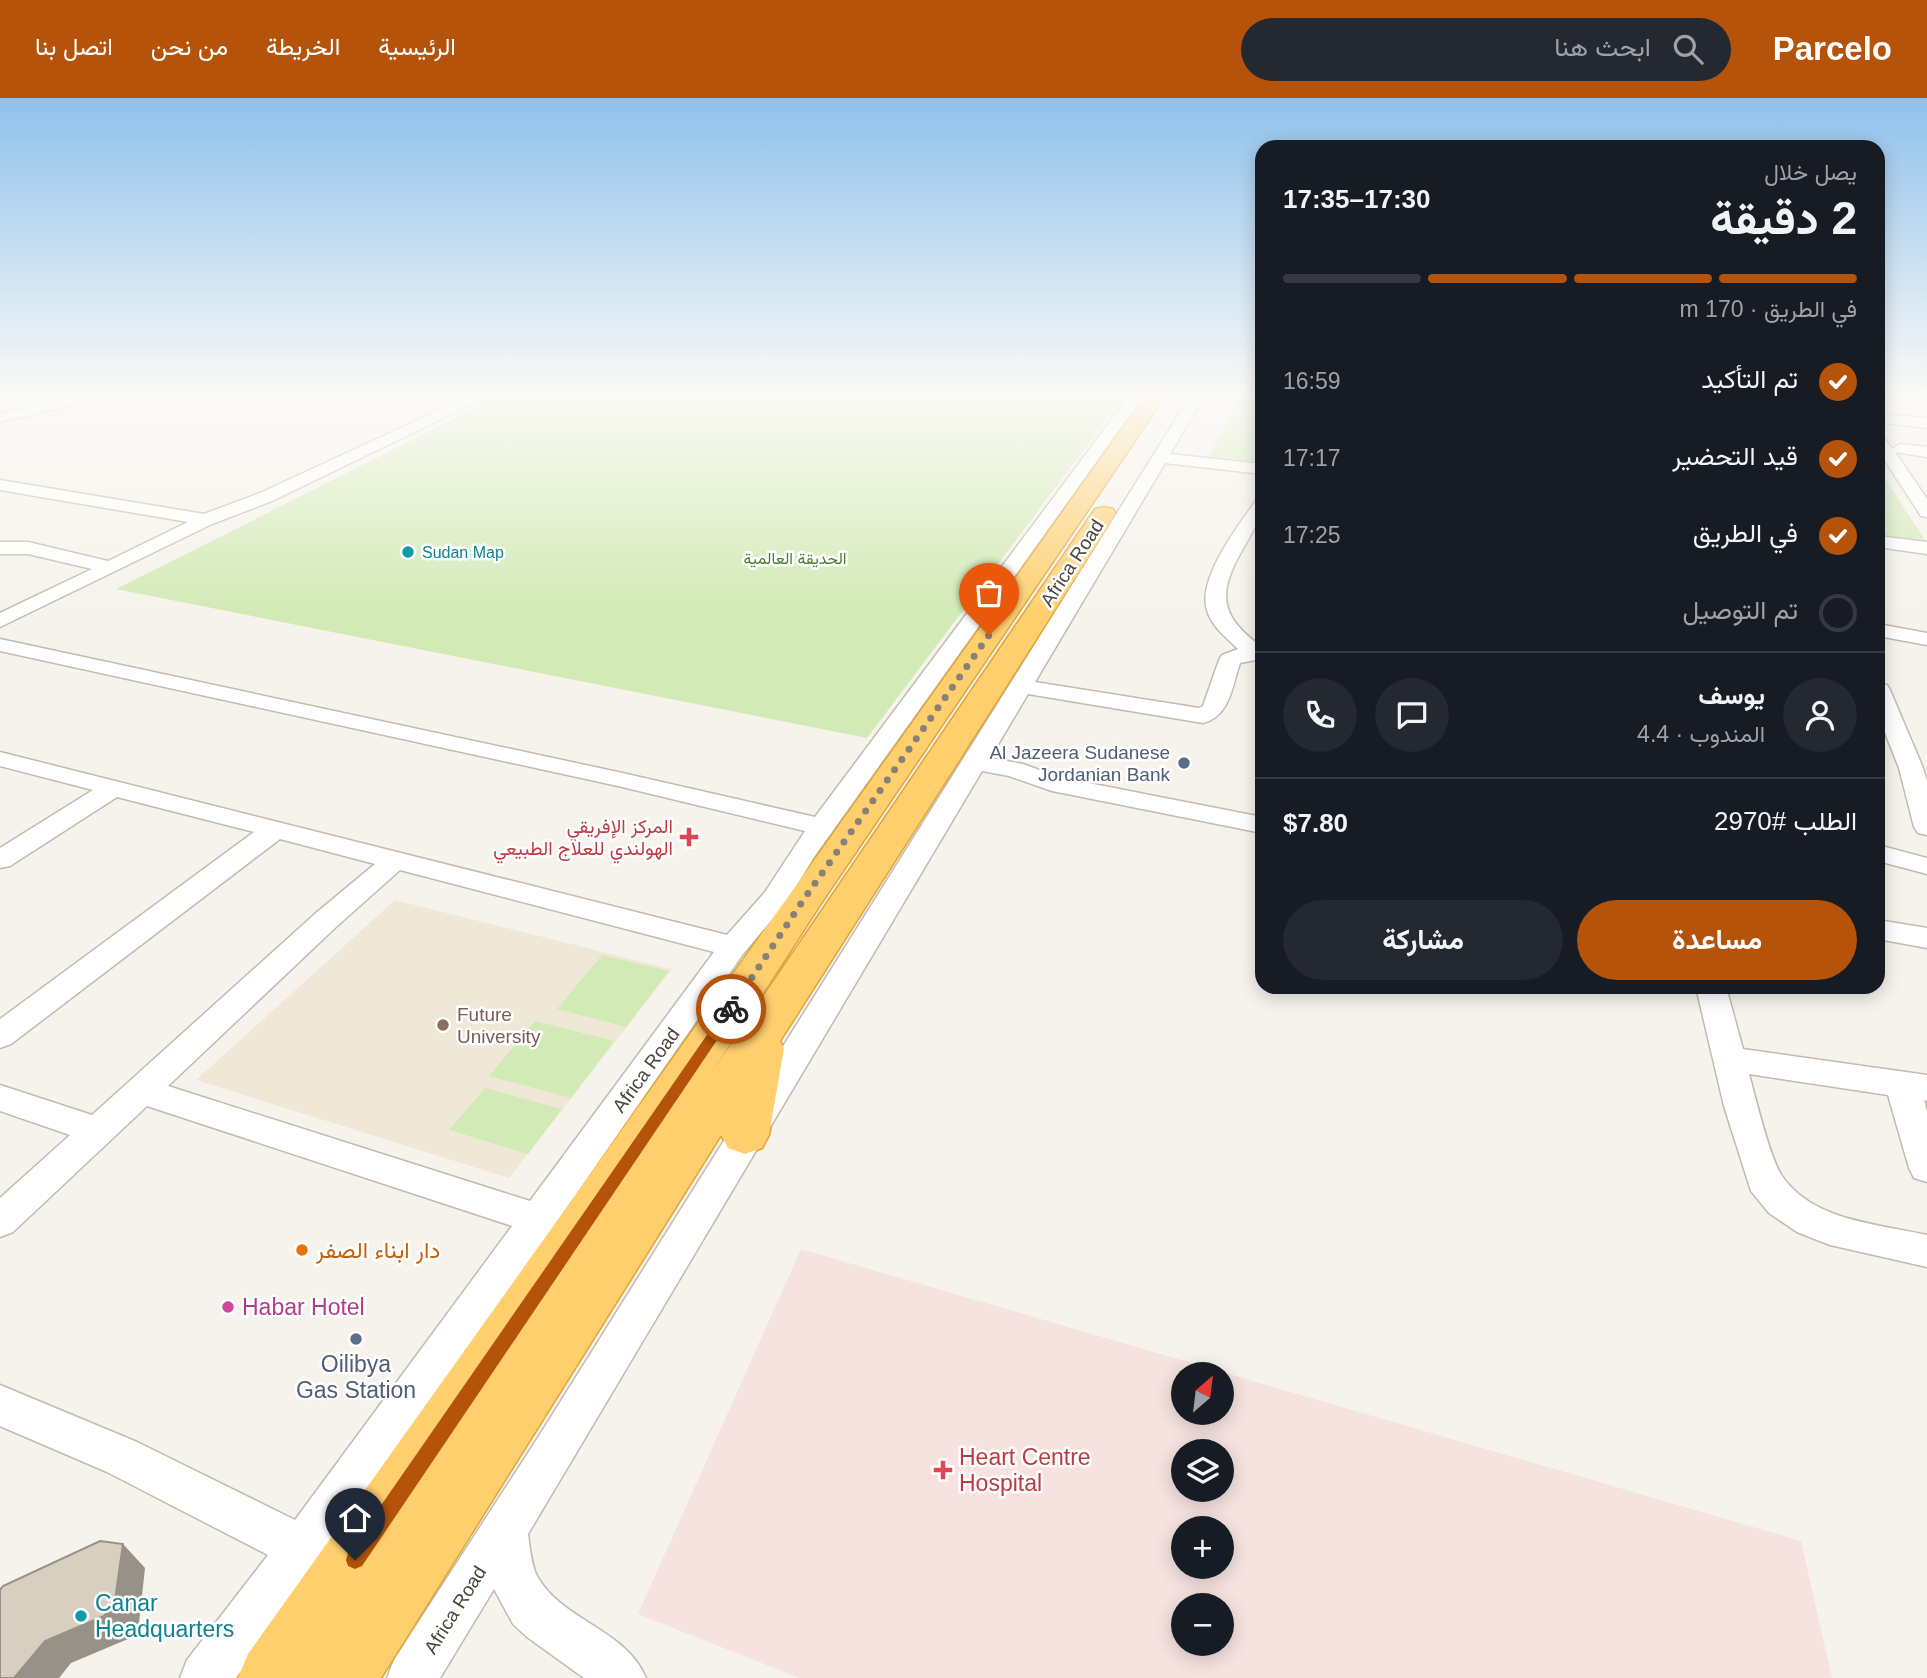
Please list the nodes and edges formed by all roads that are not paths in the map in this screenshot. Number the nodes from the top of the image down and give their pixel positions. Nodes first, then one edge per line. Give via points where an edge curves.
1 (325, 469) edge
2 (1093, 469) edge
3 (1094, 469) edge
4 (1138, 469) edge
5 (1150, 469) edge
6 (1898, 469) edge
7 (1914, 469) edge
8 (1089, 475) junction
9 (0, 485) edge
10 (1927, 486) edge
11 (1927, 512) edge
12 (1255, 516) edge
13 (206, 520) junction
14 (1104, 530) junction
15 (1885, 543) edge
16 (0, 548) edge
17 (1927, 548) edge
18 (110, 567) junction
19 (0, 621) edge
20 (1885, 631) edge
21 (1927, 639) edge
22 (0, 645) edge
23 (1255, 650) edge
24 (1255, 654) edge
25 (991, 672) junction
26 (1885, 706) edge
27 (0, 759) edge
28 (975, 763) junction
29 (114, 788) junction
30 (1255, 824) edge
31 (822, 827) junction
32 (1927, 827) edge
33 (276, 829) junction
34 (1885, 855) edge
35 (397, 859) junction
36 (0, 860) edge
37 (1927, 866) edge
38 (790, 898) junction
39 (1885, 931) edge
40 (1927, 938) edge
41 (733, 947) junction
42 (1713, 994) edge
43 (765, 1030) junction
44 (0, 1036) edge
45 (1731, 1059) junction
46 (1914, 1086) edge
47 (141, 1091) junction
48 (0, 1098) edge
49 (98, 1130) junction
50 (745, 1135) junction
51 (1927, 1168) edge
52 (539, 1219) junction
53 (0, 1222) edge
54 (1927, 1251) edge
55 (0, 1405) edge
56 (505, 1532) junction
57 (303, 1548) junction
58 (205, 1678) edge
59 (272, 1678) edge
60 (342, 1678) edge
61 (412, 1678) edge
62 (621, 1678) edge

1 - 13 street
2 - 8 street, Africa Road
3 - 8 highway, Africa Road
4 - 14 highway, Africa Road
5 - 14 street, Africa Road
6 - 11 street
7 - 10 street
8 - 25 highway, Africa Road
8 - 31 street, Africa Road
9 - 13 street
12 - 23 street via 1230,557 1214,596 1221,617
13 - 18 street
14 - 25 highway, Africa Road
15 - 17 street
16 - 18 street via 28,548
18 - 19 street
20 - 21 street
22 - 31 street
24 - 25 street via 1230,660 1213,710 1203,716
25 - 28 street, Africa Road
25 - 38 highway, Africa Road via 897,769
25 - 43 highway, Africa Road
26 - 32 street via 1911,768
27 - 29 street
28 - 30 street
28 - 50 street, Africa Road
29 - 33 street
29 - 36 street
31 - 38 street, Africa Road
33 - 35 street
33 - 44 street
34 - 37 street
35 - 41 street
35 - 47 street
38 - 41 street, Africa Road
38 - 59 highway, Africa Road via 748,985
39 - 40 street
41 - 52 street, Africa Road
42 - 45 street
43 - 50 highway
43 - 60 highway, Africa Road
45 - 46 street
45 - 54 street via 1764,1181 1782,1202 1830,1229
46 - 51 street
47 - 49 street
47 - 52 street
48 - 49 street
49 - 53 street
50 - 56 street, Africa Road
52 - 57 street, Africa Road
55 - 57 street via 122,1457
56 - 61 street, Africa Road
56 - 62 street via 513,1581 528,1608
57 - 58 street, Africa Road

